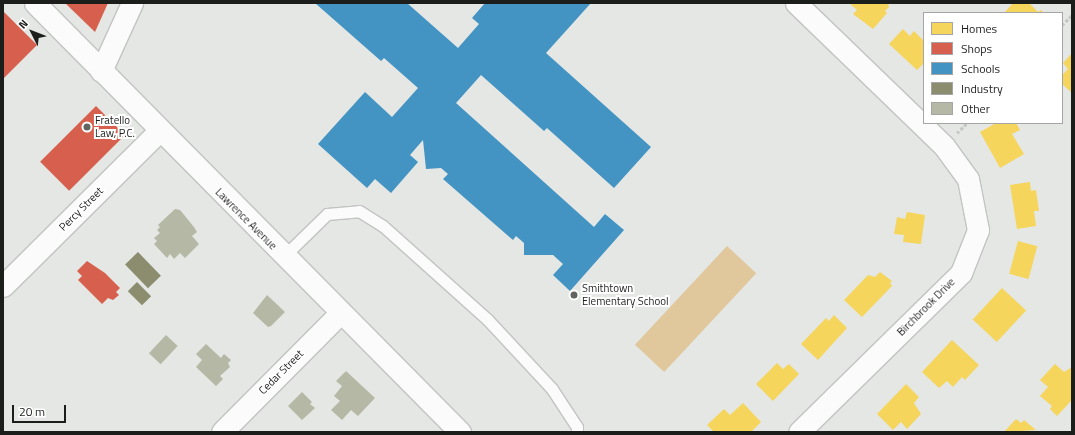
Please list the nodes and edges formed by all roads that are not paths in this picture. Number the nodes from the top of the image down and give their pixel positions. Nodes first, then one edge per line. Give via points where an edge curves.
1 (35, 3) edge
2 (132, 3) edge
3 (796, 3) edge
4 (101, 71) junction
5 (159, 131) junction
6 (284, 256) junction
7 (3, 286) edge
8 (340, 313) junction
9 (222, 432) edge
10 (460, 432) edge
11 (577, 432) edge
12 (799, 432) edge

1 - 4 street, Lawrence Avenue
2 - 4 street
3 - 12 street, Birchbrook Drive via 944,146 968,179 978,230 961,273
4 - 5 street, Lawrence Avenue
5 - 6 street, Lawrence Avenue
5 - 7 street, Percy Street
6 - 8 street, Lawrence Avenue
6 - 11 lane via 327,214 359,211 364,214 383,226 486,318 552,389 577,427
8 - 9 street, Cedar Street
8 - 10 street, Lawrence Avenue

